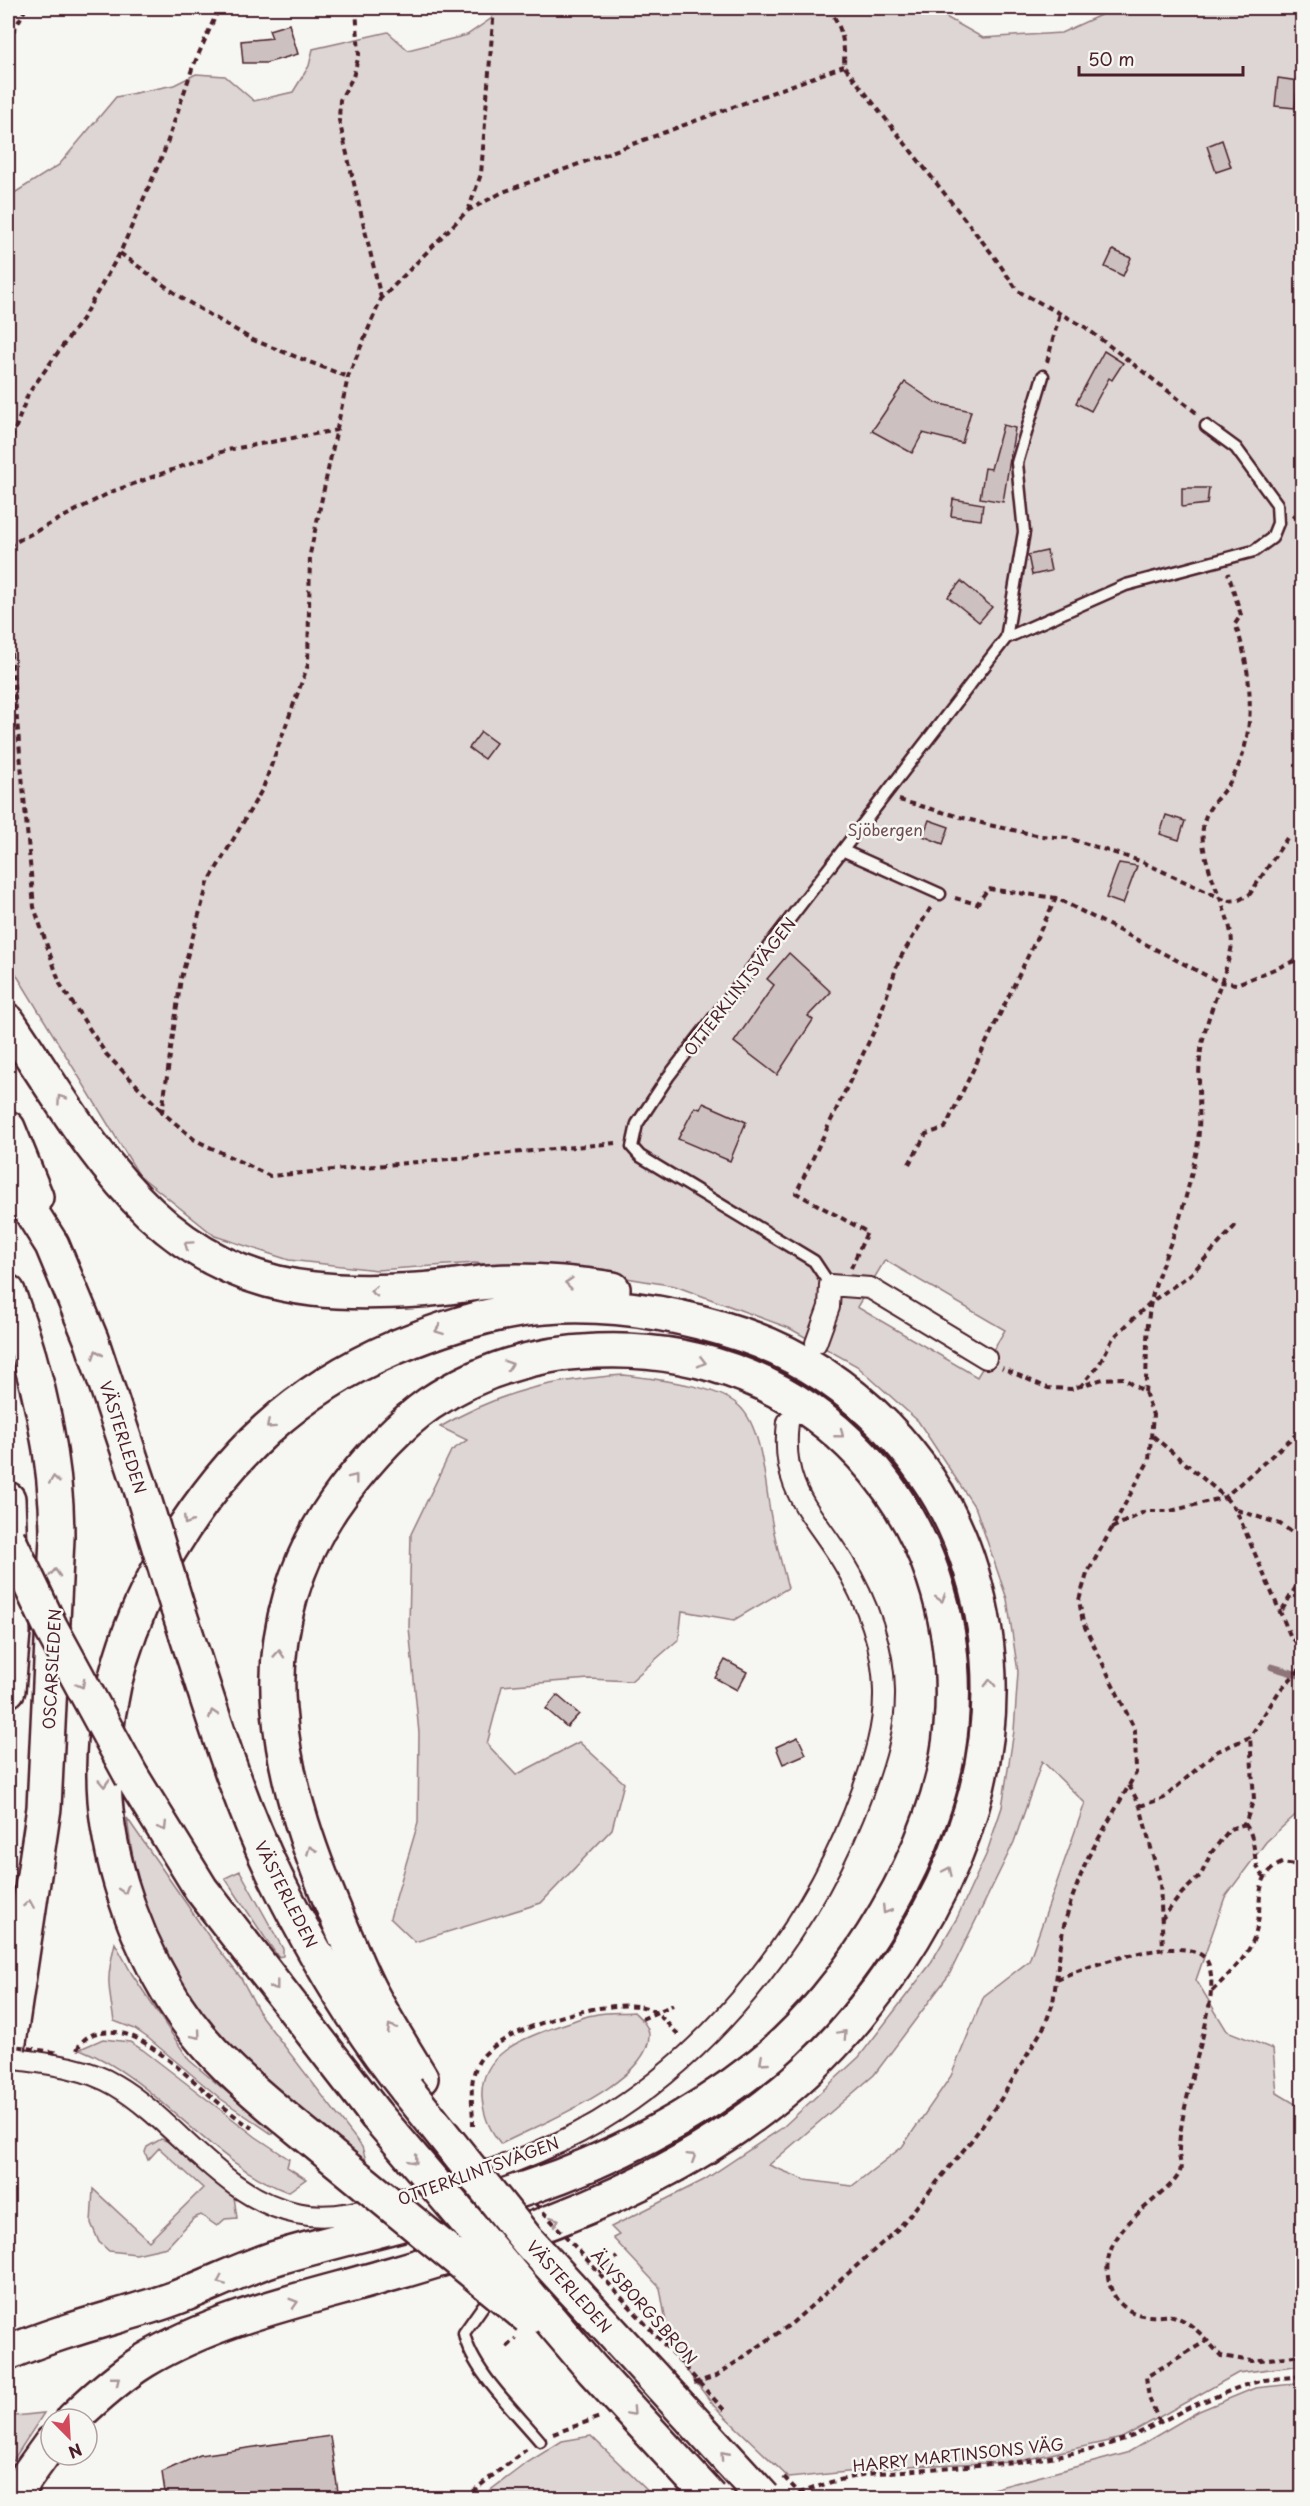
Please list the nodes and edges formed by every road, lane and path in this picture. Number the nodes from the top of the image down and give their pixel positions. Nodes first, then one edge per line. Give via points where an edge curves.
1 (27, 8) edge
2 (219, 8) edge
3 (356, 8) edge
4 (494, 8) edge
5 (828, 8) edge
6 (8, 24) edge
7 (15, 29) junction
8 (8, 41) edge
9 (844, 66) junction
10 (468, 211) junction
11 (120, 253) junction
12 (381, 298) junction
13 (1060, 313) junction
14 (1043, 376) joint
15 (348, 377) junction
16 (1206, 426) joint
17 (337, 430) junction
18 (8, 449) edge
19 (8, 546) edge
20 (1224, 558) junction
21 (8, 621) edge
22 (1006, 638) junction
23 (884, 796) junction
24 (1287, 838) dead end
25 (844, 851) junction
26 (940, 894) junction
27 (1218, 897) junction
28 (1056, 898) junction
29 (1302, 958) edge
30 (1219, 982) junction
31 (8, 1021) edge
32 (162, 1112) junction
33 (8, 1128) edge
34 (632, 1143) junction
35 (909, 1164) dead end
36 (8, 1175) edge
37 (1236, 1225) dead end
38 (52, 1245) junction
39 (838, 1285) junction
40 (8, 1292) edge
41 (1151, 1302) junction
42 (703, 1322) junction
43 (816, 1343) dead end
44 (986, 1358) joint
45 (1079, 1388) junction
46 (1145, 1392) junction
47 (788, 1422) dead end
48 (1302, 1429) edge
49 (1152, 1435) junction
50 (1225, 1497) junction
51 (8, 1499) edge
52 (1236, 1510) junction
53 (1111, 1528) junction
54 (8, 1538) edge
55 (1302, 1539) edge
56 (1302, 1577) edge
57 (1281, 1610) junction
58 (1302, 1648) edge
59 (1302, 1667) edge
60 (8, 1690) edge
61 (1250, 1737) junction
62 (1130, 1785) junction
63 (1140, 1806) junction
64 (1245, 1824) junction
65 (1302, 1866) edge
66 (1264, 1876) junction
67 (1161, 1920) junction
68 (1163, 1948) junction
69 (1057, 1979) junction
70 (1212, 1991) junction
71 (673, 2005) dead end
72 (656, 2013) junction
73 (642, 2019) dead end
74 (8, 2047) edge
75 (693, 2049) junction
76 (8, 2058) edge
77 (64, 2058) junction
78 (414, 2084) junction
79 (475, 2133) dead end
80 (261, 2134) dead end
81 (530, 2198) dead end
82 (617, 2258) dead end
83 (599, 2273) junction
84 (483, 2306) dead end
85 (1208, 2340) junction
86 (19, 2348) edge
87 (1302, 2355) edge
88 (592, 2369) junction
89 (716, 2376) dead end
90 (1302, 2376) edge
91 (86, 2407) edge
92 (733, 2421) dead end
93 (1160, 2423) junction
94 (560, 2431) dead end
95 (540, 2441) junction
96 (39, 2460) edge
97 (772, 2486) edge
98 (16, 2499) edge
99 (464, 2499) edge
100 (711, 2499) edge
101 (785, 2499) edge
102 (804, 2499) edge

1 - 7 path
2 - 11 path
3 - 12 path via 359,55 353,77 340,100 339,120
4 - 10 path via 481,174
5 - 9 path via 839,24
6 - 7 path
7 - 8 path
9 - 10 path via 503,192
9 - 13 path via 1017,291
10 - 12 path
11 - 15 path via 183,299 254,340
11 - 18 path via 82,319 28,394
12 - 15 path
13 - 14 path
13 - 16 path via 1085,327 1194,409
14 - 22 lane via 1017,463 1023,532
15 - 17 path
16 - 20 lane via 1236,448 1277,504 1278,524 1272,538 1254,551
17 - 19 path via 227,450 111,492
17 - 32 path via 310,554 308,665 264,788 208,883 181,978
20 - 22 lane via 1126,585
20 - 27 path via 1241,615 1235,624 1248,680 1248,726 1230,782 1206,810 1202,830
21 - 32 path via 34,907 60,984 106,1054
22 - 23 lane, OTTERKLINTSVÄGEN
23 - 25 lane, OTTERKLINTSVÄGEN
23 - 27 path via 989,825 1078,841 1140,861
24 - 27 path via 1250,894 1239,900
25 - 26 lane
25 - 34 lane, OTTERKLINTSVÄGEN via 644,1110
26 - 28 path via 977,904 988,889
26 - 39 path via 899,960 876,1028 796,1193 867,1232
27 - 30 path via 1227,918 1232,949
28 - 30 path
28 - 35 path via 945,1128 926,1134
29 - 30 path via 1237,984
30 - 41 path via 1201,1050 1197,1151
42 -> 31 highway via 682,1306 642,1293 595,1286 552,1281 492,1282 420,1290 314,1289 250,1276 224,1265 181,1240 134,1199
32 - 34 path via 195,1140 270,1176
33 - 38 highway
34 - 39 lane via 635,1152 655,1166 814,1261
36 - 38 highway, VÄSTERLEDEN
37 - 41 path via 1191,1274
78 -> 38 highway, VÄSTERLEDEN, bridge via 347,2007 276,1877 222,1742 92,1339
39 - 43 street
39 - 44 street via 870,1288
74 -> 40 highway, OSCARSLEDEN via 44,1808 57,1538 49,1438
41 - 45 path via 1113,1338 1099,1365
41 - 46 path
42 -> 88 highway, bridge via 613,1308 510,1311 454,1325 375,1356 313,1390 251,1443 204,1496 148,1586 121,1657 104,1755 109,1833 122,1886 164,1986 194,2032 232,2074
91 -> 42 highway via 115,2381 175,2344 253,2315 482,2246 582,2211 674,2167 767,2105 826,2052 876,1994 920,1928 967,1826 988,1738 990,1668 985,1622 963,1544 913,1458 859,1400 814,1367 780,1349
44 - 45 path via 1048,1388
45 - 46 path via 1103,1379 1123,1378
46 - 49 path via 1153,1415
47 - 75 street, OTTERKLINTSVÄGEN via 786,1442 793,1484 857,1587 872,1626 883,1671 882,1722 858,1803 839,1850 813,1897 752,1985
48 - 50 path
49 - 50 path
49 - 53 path via 1149,1460
50 - 52 path
50 - 53 path via 1171,1511 1146,1511
51 - 60 highway via 13,1632
52 - 55 path via 1280,1524
52 - 57 path
53 - 62 path via 1087,1574 1079,1600 1083,1623 1135,1730 1136,1773
54 -> 88 highway, bridge via 51,1628 132,1778 201,1889 376,2115
56 - 57 path
57 - 58 path via 1290,1635
59 - 61 path
61 - 63 path via 1216,1752 1164,1798
61 - 64 path via 1254,1799
62 - 63 path
62 - 69 path via 1087,1858 1063,1929
63 - 67 path via 1160,1882
64 - 66 path via 1253,1834 1258,1870
64 - 67 path via 1230,1829 1211,1853 1202,1875
65 - 66 path via 1282,1863
66 - 70 path via 1256,1932 1243,1960
67 - 68 path
68 - 69 path via 1079,1969
68 - 70 path via 1199,1953 1208,1962
69 - 89 path via 1045,2025 1001,2099 898,2229 791,2324
70 - 85 path via 1180,2133 1181,2169 1173,2182 1112,2242 1106,2260 1109,2283 1121,2306 1134,2315 1173,2316
71 - 72 path
72 - 73 path
72 - 75 path
72 - 79 path via 630,2006 592,2010 561,2016 510,2036 478,2061 471,2090
74 - 77 path, bridge
75 - 77 street, OTTERKLINTSVÄGEN via 656,2082 598,2122 558,2143 454,2182 333,2217 280,2210 239,2188 116,2085
76 - 77 street, OTTERKLINTSVÄGEN
77 - 80 path via 95,2034 127,2034 156,2051
78 -> 86 highway via 364,1979 305,1833 289,1774 279,1713 280,1642 294,1582 325,1516 374,1452 433,1401 529,1359 575,1352 642,1350 728,1368 768,1386 827,1423 855,1446 878,1473 930,1563 951,1639 950,1740 932,1816 902,1885 835,1984 793,2034 759,2065 660,2130 595,2161 532,2187 275,2258 191,2293
97 -> 78 highway, VÄSTERLEDEN, bridge via 527,2240
81 - 83 path, ÄLVSBORGSBRON, bridge
82 - 83 path
83 - 92 path, ÄLVSBORGSBRON, bridge
84 - 95 lane via 464,2333 466,2345 476,2363
85 - 87 path via 1221,2356 1252,2361
85 - 93 path via 1146,2377 1149,2398
88 -> 100 highway, bridge
90 - 93 path, HARRY MARTINSONS VÄG via 1242,2386
93 - 101 path, HARRY MARTINSONS VÄG via 1095,2449 1028,2461 866,2474
94 - 95 path
95 - 99 path
96 - 98 highway
97 - 102 path, bridge

